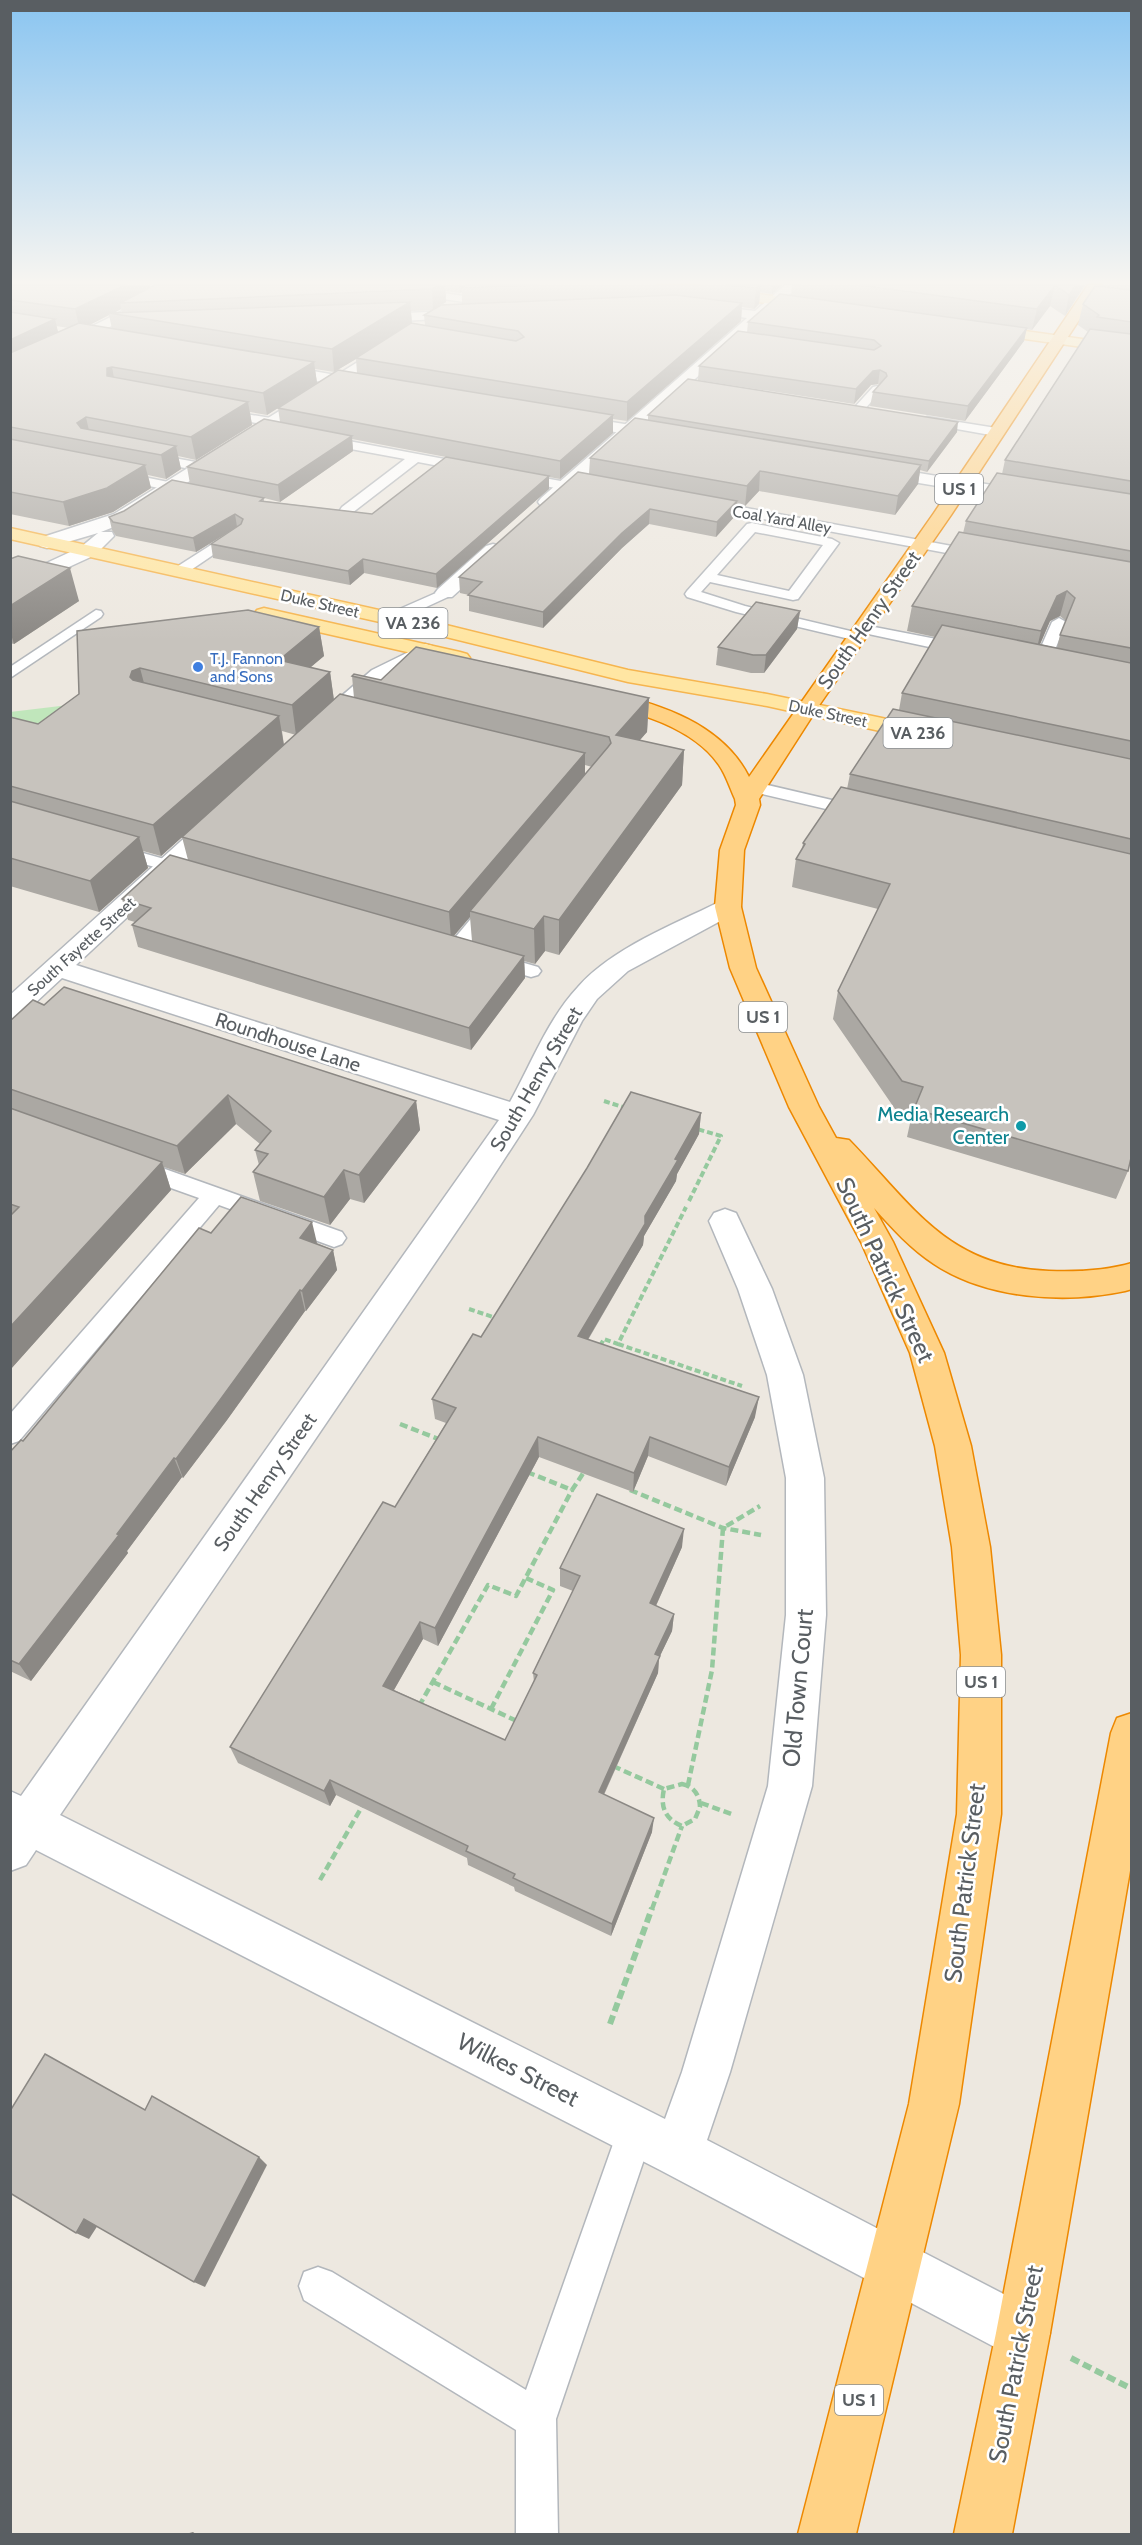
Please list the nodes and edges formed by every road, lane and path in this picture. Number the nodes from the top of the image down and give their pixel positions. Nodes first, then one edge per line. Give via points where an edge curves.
1 (303, 404) edge
2 (664, 404) edge
3 (864, 404) edge
4 (1015, 404) edge
5 (207, 410) edge
6 (858, 410) edge
7 (556, 418) edge
8 (913, 419) edge
9 (270, 427) junction
10 (630, 430) junction
11 (996, 432) junction
12 (309, 437) edge
13 (679, 438) edge
14 (136, 455) edge
15 (415, 458) junction
16 (201, 467) junction
17 (861, 469) edge
18 (483, 470) edge
19 (104, 473) edge
20 (506, 475) edge
21 (569, 483) junction
22 (592, 484) edge
23 (961, 485) junction
24 (172, 486) junction
25 (207, 493) edge
26 (1049, 500) edge
27 (693, 503) edge
28 (347, 510) edge
29 (531, 516) edge
30 (120, 518) junction
31 (10, 533) edge
32 (236, 533) edge
33 (505, 539) edge
34 (47, 542) junction
35 (922, 544) junction
36 (88, 551) junction
37 (996, 558) edge
38 (27, 560) edge
39 (54, 567) junction
40 (180, 572) junction
41 (88, 574) dead end
42 (707, 578) junction
43 (10, 588) edge
44 (445, 593) junction
45 (246, 610) edge
46 (96, 615) dead end
47 (391, 618) junction
48 (1059, 621) edge
49 (442, 630) junction
50 (861, 633) junction
51 (425, 650) junction
52 (975, 652) edge
53 (475, 662) edge
54 (1041, 665) edge
55 (517, 669) edge
56 (10, 674) edge
57 (628, 676) junction
58 (580, 691) edge
59 (808, 709) junction
60 (948, 739) edge
61 (302, 743) edge
62 (751, 793) junction
63 (235, 805) edge
64 (877, 816) edge
65 (99, 846) edge
66 (169, 866) junction
67 (203, 876) edge
68 (501, 894) edge
69 (728, 907) junction
70 (433, 943) edge
71 (456, 949) junction
72 (58, 968) junction
73 (531, 971) dead end
74 (10, 1011) edge
75 (604, 1101) dead end
76 (636, 1111) edge
77 (518, 1115) junction
78 (812, 1122) junction
79 (689, 1126) edge
80 (118, 1160) edge
81 (215, 1195) junction
82 (725, 1221) dead end
83 (334, 1238) dead end
84 (1131, 1276) edge
85 (469, 1309) dead end
86 (501, 1320) edge
87 (618, 1344) junction
88 (596, 1354) edge
89 (791, 1402) junction
90 (400, 1424) dead end
91 (10, 1433) edge
92 (443, 1441) edge
93 (518, 1469) edge
94 (594, 1476) edge
95 (805, 1478) junction
96 (626, 1489) edge
97 (572, 1490) junction
98 (723, 1528) junction
99 (806, 1542) junction
100 (526, 1578) junction
101 (432, 1682) junction
102 (491, 1709) junction
103 (415, 1713) edge
104 (523, 1724) edge
105 (1131, 1732) edge
106 (610, 1764) edge
107 (688, 1785) junction
108 (664, 1789) junction
109 (368, 1797) edge
110 (682, 1826) junction
111 (17, 1828) edge
112 (320, 1880) dead end
113 (610, 2024) dead end
114 (636, 2130) junction
115 (678, 2152) junction
116 (893, 2266) junction
117 (318, 2286) dead end
118 (1023, 2332) junction
119 (1131, 2389) edge
120 (536, 2419) junction
121 (537, 2535) edge
122 (827, 2535) edge
123 (983, 2535) edge

1 - 9 street
2 - 10 street
3 - 6 lane
4 - 11 highway, South Henry Street / US 1
5 - 9 lane
7 - 10 street
8 - 11 lane
9 - 16 street
10 - 13 street
10 - 21 street
11 - 23 highway, South Henry Street / US 1
12 - 15 lane
14 - 16 lane
15 - 18 lane
15 - 28 lane
16 - 24 street
17 - 23 street
19 - 24 lane
20 - 21 lane
21 - 22 lane
21 - 29 street
23 - 26 street
23 - 35 highway, South Henry Street / US 1
24 - 25 lane
24 - 30 street
27 - 35 lane, Coal Yard Alley
30 - 34 street
30 - 36 street
31 - 34 main road, Duke Street / VA 236
32 - 40 lane
33 - 44 street
34 - 36 main road, Duke Street / VA 236
35 - 37 lane, Coal Yard Alley
35 - 50 highway, South Henry Street / US 1
36 - 39 street
36 - 40 main road, Duke Street / VA 236
38 - 39 main road
39 - 41 main road
39 - 43 street
40 - 47 main road, Duke Street / VA 236
42 - 42 lane via 794,596 832,543 752,527
42 - 50 lane via 692,594 741,609
44 - 47 lane
44 - 49 lane via 435,619
45 - 51 main road, Duke Street / VA 236
46 - 56 lane
47 - 49 main road, Duke Street / VA 236
48 - 54 lane
49 - 57 main road, Duke Street / VA 236
50 - 52 lane
50 - 59 highway, South Henry Street / US 1
51 - 53 main road, Duke Street / VA 236
51 - 61 street via 380,674 348,714
55 - 57 main road, Duke Street / VA 236
57 - 59 main road, Duke Street / VA 236
58 - 62 highway via 673,719 726,758
59 - 60 main road, Duke Street / VA 236
59 - 62 highway, South Henry Street / US 1 via 773,755
62 - 64 lane
62 - 69 highway, South Henry Street / US 1 via 732,850
63 - 66 street, South Fayette Street
65 - 66 lane
66 - 67 lane
66 - 72 street, South Fayette Street
68 - 71 lane
69 - 77 street, South Henry Street via 618,965 587,993 569,1018
69 - 78 highway, South Patrick Street / US 1 via 743,968
70 - 71 lane
71 - 73 lane
72 - 74 street, South Fayette Street
72 - 77 street, Roundhouse Lane
75 - 76 path
77 - 111 street, South Henry Street
78 - 84 highway via 872,1181 910,1226 947,1256 994,1276 1050,1286
78 - 116 highway, South Patrick Street / US 1 via 877,1242 927,1353 953,1446 971,1547 981,1655 979,1814 934,2104
79 - 87 path via 721,1136
80 - 81 lane
81 - 83 lane
81 - 91 lane
82 - 89 street, Old Town Court via 755,1289
85 - 86 path
87 - 88 path via 604,1340
87 - 89 path
89 - 95 street, Old Town Court
90 - 92 path
93 - 97 path
94 - 97 path via 583,1472
95 - 98 path
95 - 99 street, Old Town Court
96 - 98 path
97 - 100 path
98 - 99 path
98 - 107 path via 711,1670
99 - 115 street, Old Town Court via 806,1615 790,1786 706,2072
100 - 101 path via 516,1596 488,1585
100 - 102 path via 553,1590
101 - 102 path
101 - 103 path
102 - 104 path
105 - 118 highway, South Patrick Street
106 - 108 path
107 - 108 path
107 - 110 path via 696,1792 699,1814
108 - 110 path via 663,1811 671,1822
109 - 112 path
110 - 113 path
111 - 114 street, Wilkes Street
114 - 115 street, Wilkes Street
114 - 120 lane
115 - 116 street, Wilkes Street
116 - 118 street, Wilkes Street
116 - 122 highway, South Patrick Street / US 1
117 - 120 lane
118 - 119 path
118 - 123 highway, South Patrick Street
120 - 121 lane

